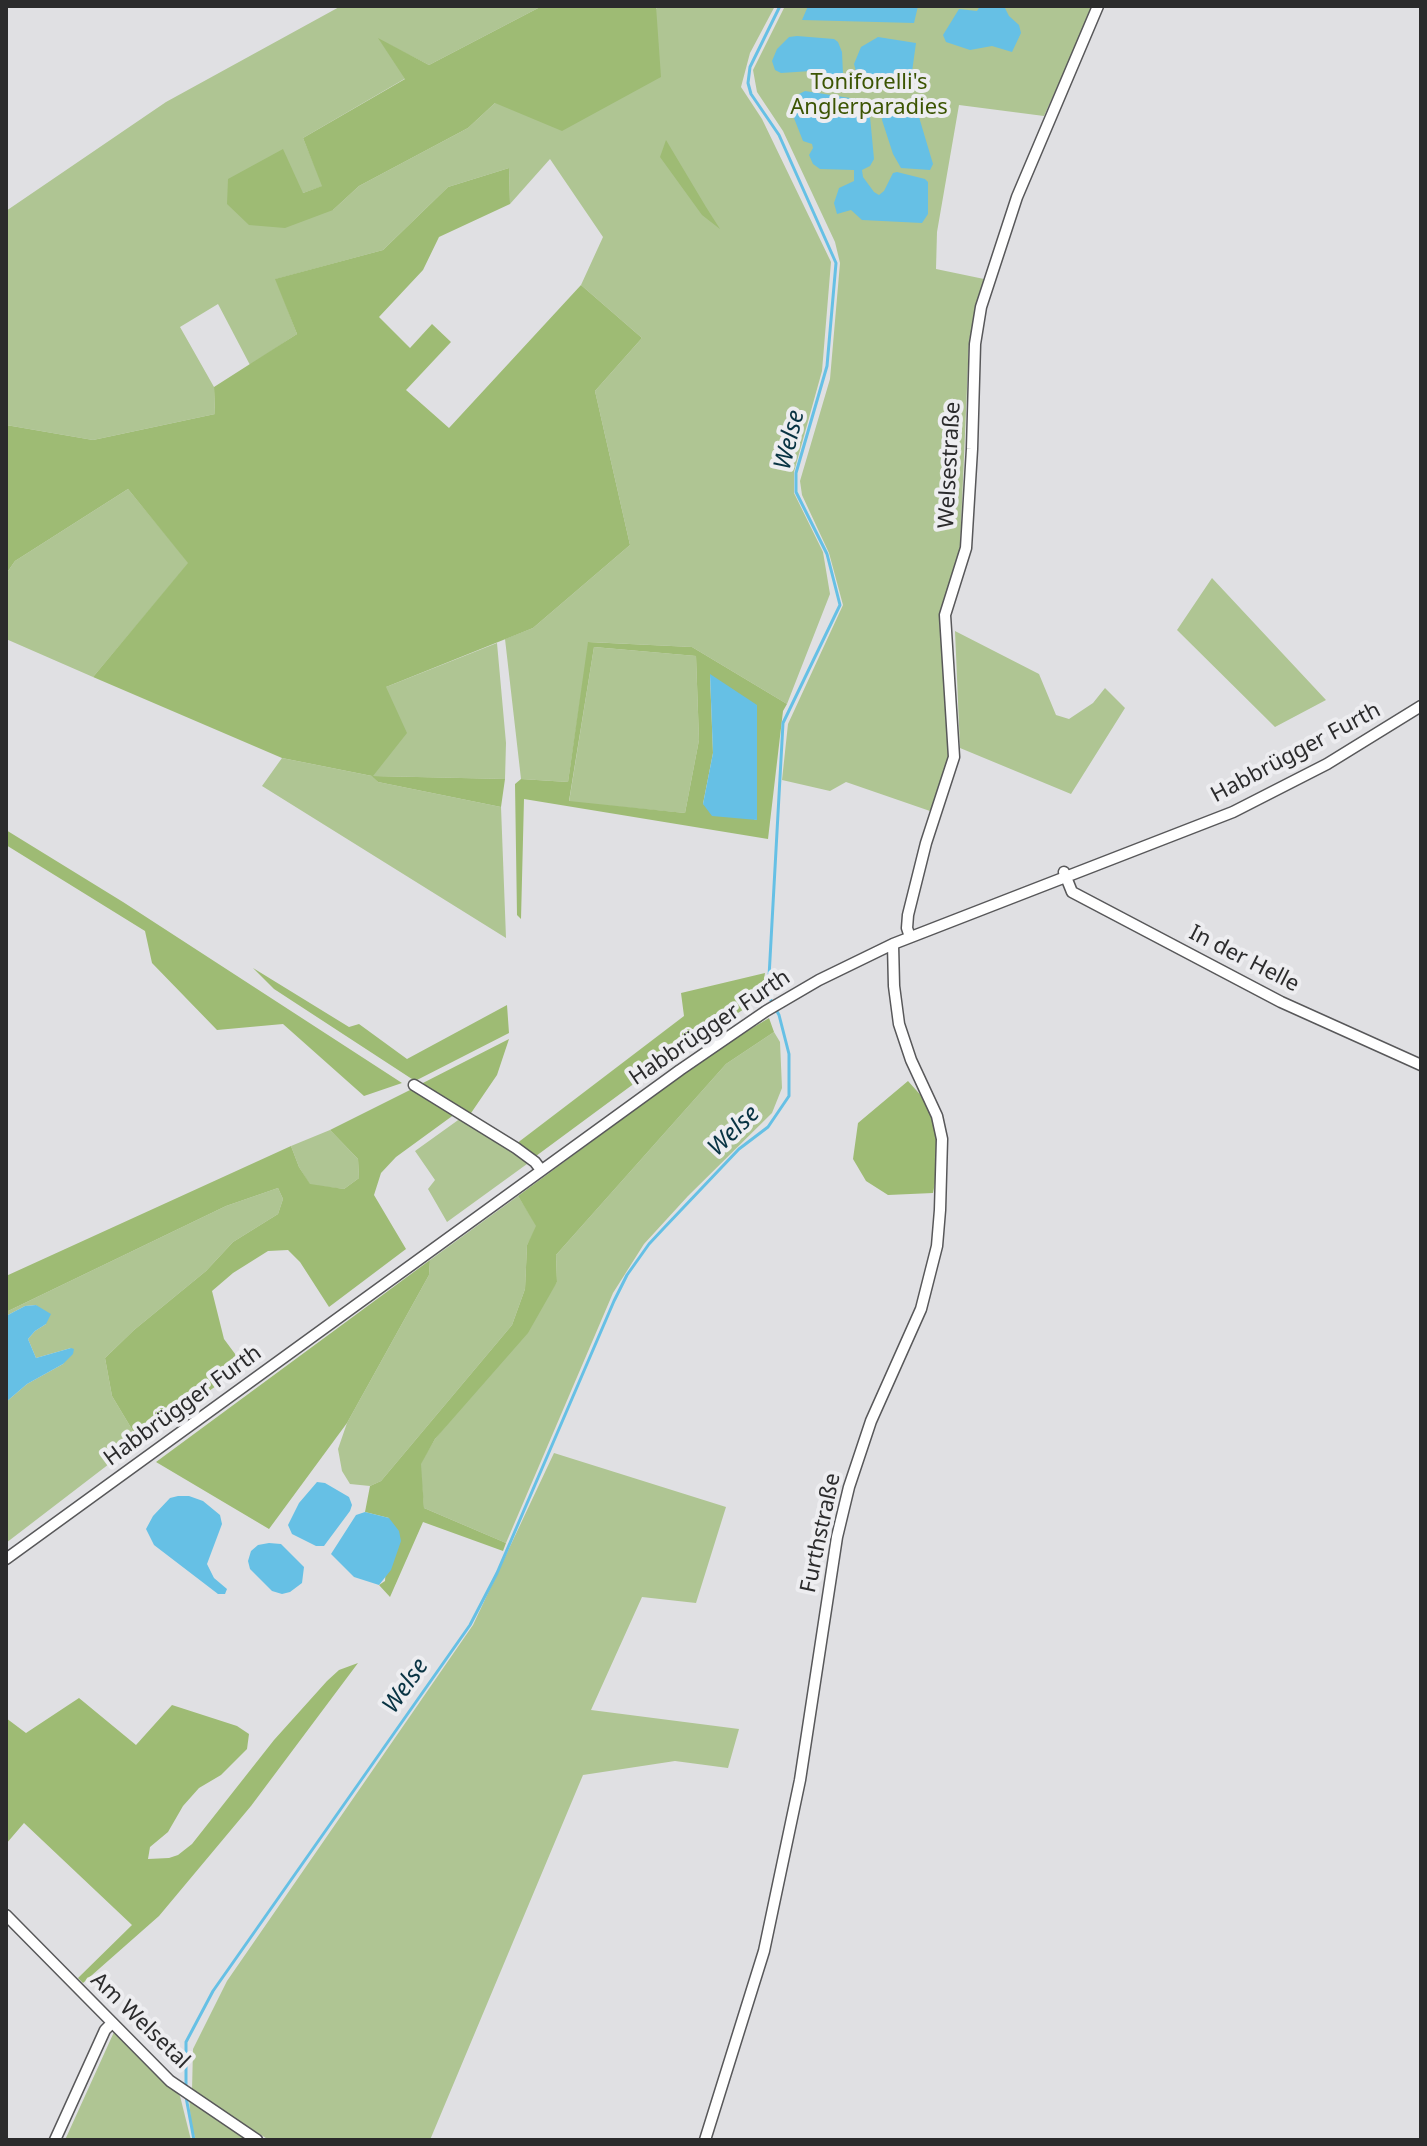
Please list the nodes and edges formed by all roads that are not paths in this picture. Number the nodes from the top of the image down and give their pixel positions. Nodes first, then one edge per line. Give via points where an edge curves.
1 (1098, 6) edge
2 (1421, 706) edge
3 (1065, 876) junction
4 (910, 937) junction
5 (893, 944) junction
6 (1421, 1065) edge
7 (414, 1085) dead end
8 (541, 1170) junction
9 (6, 1559) edge
10 (6, 1915) edge
11 (111, 2024) junction
12 (55, 2140) edge
13 (257, 2140) edge
14 (705, 2140) edge

1 - 4 street, Welsestraße via 1017,197 981,307 966,548 945,615 954,757 908,915
2 - 3 street, Habbrügger Furth via 1327,764 1233,812
3 - 4 street, Habbrügger Furth
3 - 6 street, In der Helle via 1072,892 1281,1002
4 - 5 street, Habbrügger Furth
5 - 8 street, Habbrügger Furth via 766,1011
5 - 14 street, Furthstraße via 899,1024 942,1139 937,1246 921,1309 871,1421 849,1487 800,1780 764,1951
7 - 8 street via 516,1148
8 - 9 street, Habbrügger Furth
10 - 11 street, Am Welsetal
11 - 12 street
11 - 13 street, Am Welsetal via 154,2067

